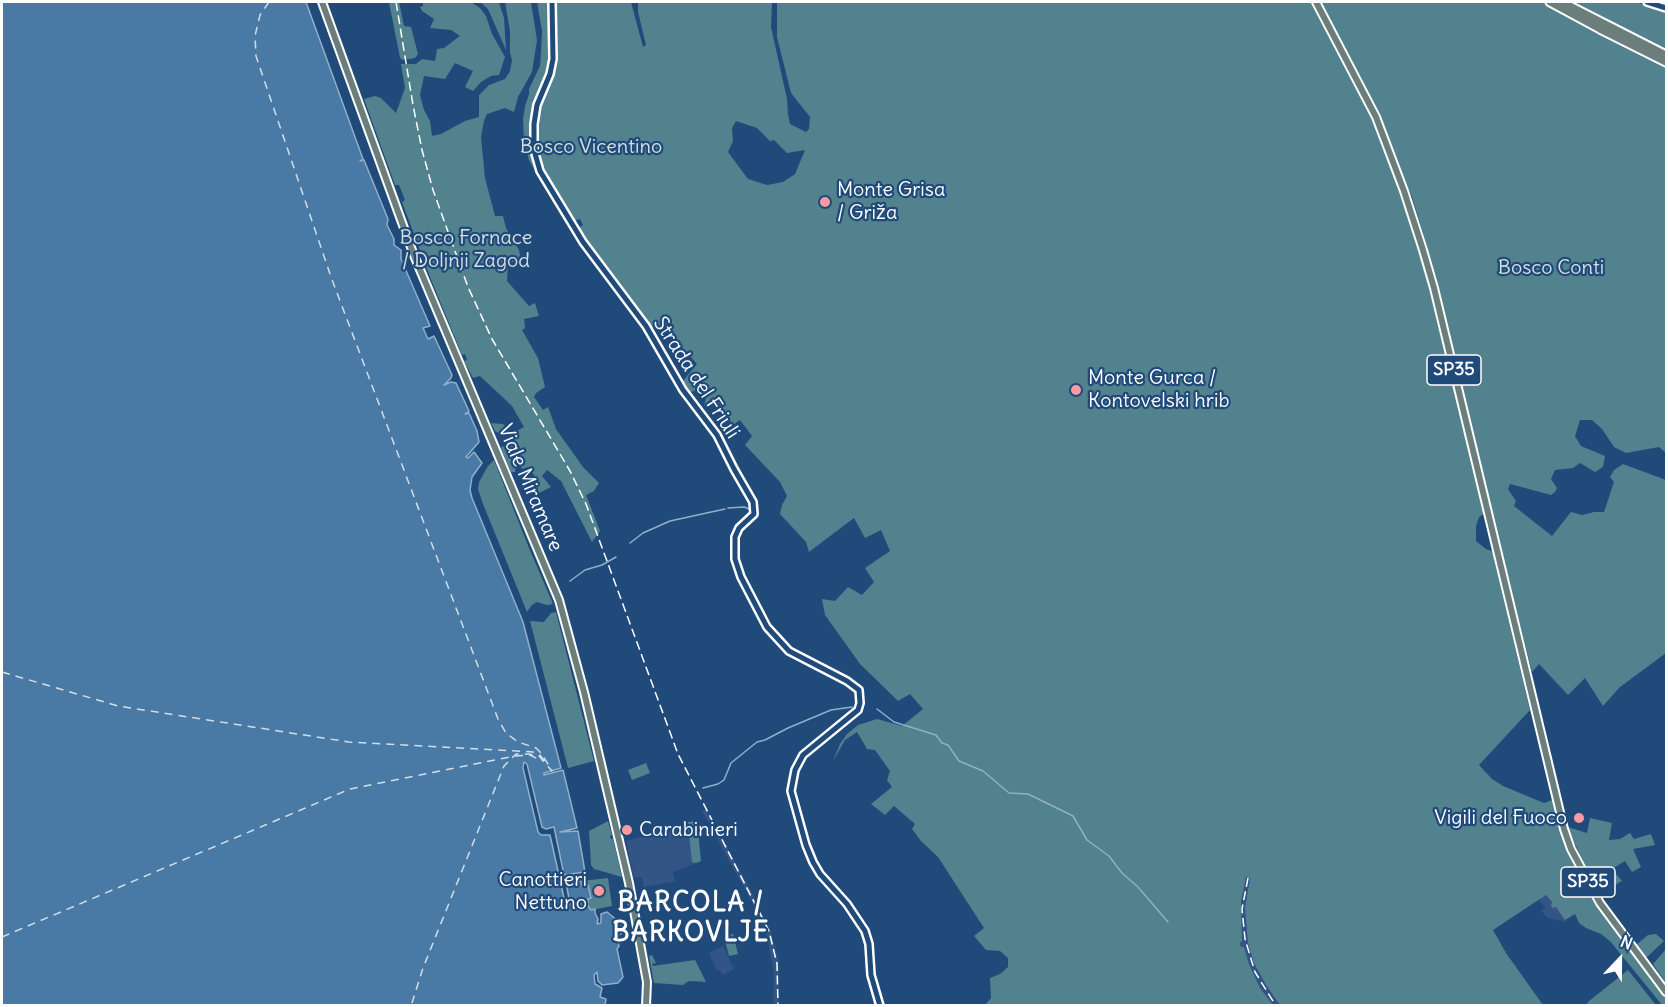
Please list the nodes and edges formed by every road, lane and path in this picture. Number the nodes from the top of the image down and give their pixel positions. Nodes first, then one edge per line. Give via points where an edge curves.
1 (322, 2) edge
2 (552, 2) edge
3 (1316, 2) edge
4 (1550, 2) edge
5 (1647, 2) edge
6 (1565, 5) edge
7 (1666, 8) edge
8 (1601, 26) junction
9 (1666, 55) edge
10 (1666, 62) edge
11 (1666, 992) edge
12 (646, 1005) edge
13 (880, 1005) edge

1 - 12 main road, Viale Miramare via 413,253 559,600 629,883 647,982
2 - 13 main road, Strada del Friuli via 553,59 534,124 534,150 540,171 583,243 646,326 683,390 717,435 753,502 754,514 736,533 735,559 767,627 789,651 847,681 860,694 856,713 800,759 791,791 813,862 865,931
3 - 11 main road, SP35 via 1376,117 1423,250 1564,829 1600,903
4 - 6 highway
5 - 7 main road
6 - 8 highway
8 - 9 highway
8 - 10 highway

